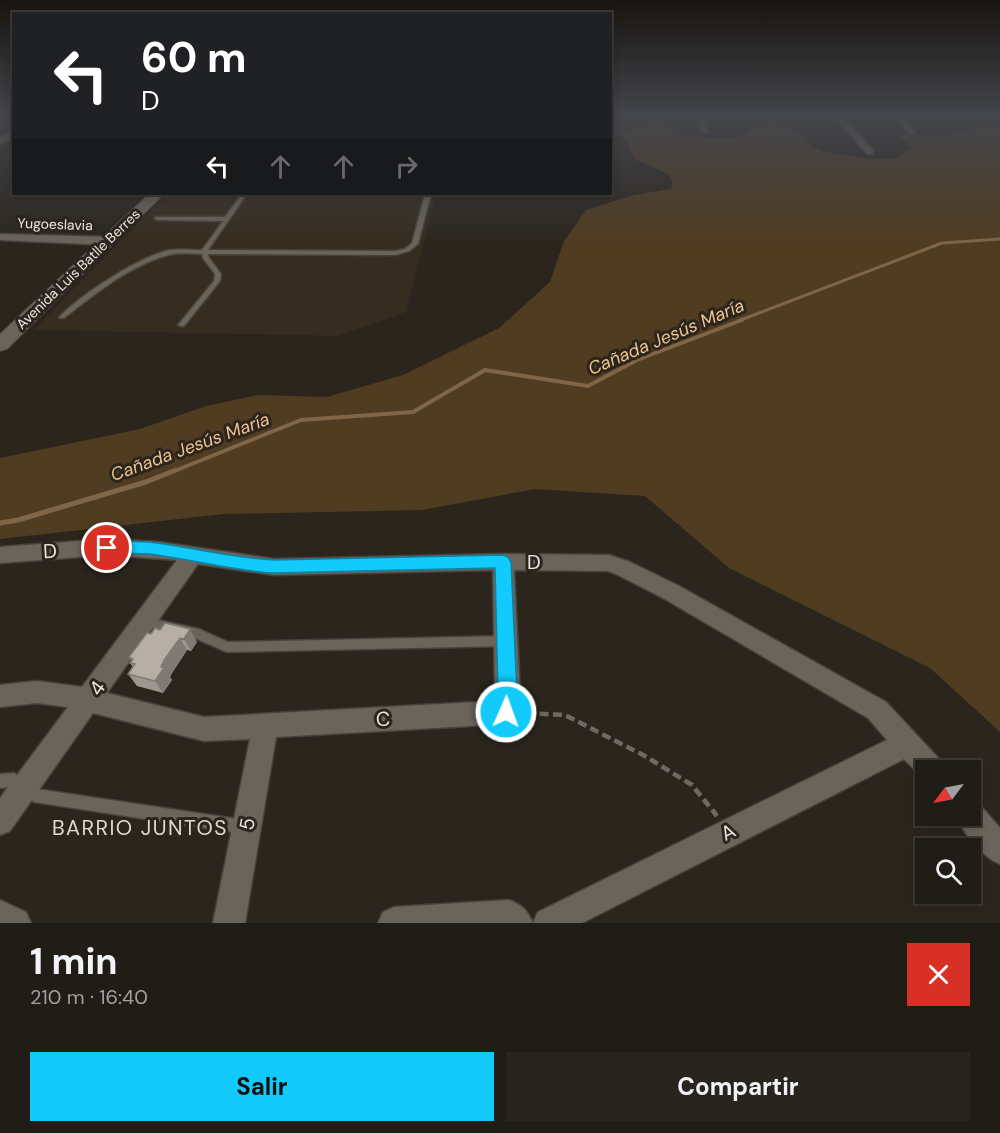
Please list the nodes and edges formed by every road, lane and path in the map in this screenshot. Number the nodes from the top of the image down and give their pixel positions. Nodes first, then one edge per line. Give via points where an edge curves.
1 (156, 195) edge
2 (243, 195) edge
3 (428, 195) edge
4 (157, 218) dead end
5 (227, 219) junction
6 (0, 237) edge
7 (109, 240) junction
8 (205, 251) junction
9 (62, 317) dead end
10 (182, 325) dead end
11 (0, 345) edge
12 (193, 554) junction
13 (0, 555) edge
14 (503, 562) junction
15 (144, 622) junction
16 (506, 641) junction
17 (0, 696) edge
18 (88, 701) junction
19 (506, 712) junction
20 (266, 726) junction
21 (909, 743) junction
22 (924, 760) edge
23 (0, 780) edge
24 (25, 788) junction
25 (0, 821) edge
26 (979, 826) edge
27 (247, 828) junction
28 (729, 832) junction
29 (1000, 850) edge
30 (0, 915) edge
31 (15, 923) edge
32 (229, 923) edge
33 (394, 923) edge
34 (517, 923) edge
35 (549, 923) edge

1 - 7 main road, Avenida Luis Batlle Berres
2 - 5 lane
3 - 8 lane via 415,244 407,250
4 - 5 lane
5 - 8 lane
6 - 7 street, Yugoeslavia
7 - 11 main road, Avenida Luis Batlle Berres
8 - 9 lane via 171,252 147,262 89,295
8 - 10 lane via 218,274 217,281
12 - 13 street, D via 127,546
12 - 14 street, D via 238,565 274,567
12 - 15 street, 4
14 - 16 street
14 - 21 street, D via 595,562 623,568 878,710
15 - 16 lane via 199,634 227,647
15 - 18 street, 4
16 - 19 street
17 - 18 street, C via 37,692
18 - 20 street, C via 204,729
18 - 24 street, 4
19 - 20 street, C
19 - 28 path via 566,715 645,756 693,785
20 - 27 street, 5
21 - 22 street, D
21 - 28 street, A
23 - 24 lane via 14,780
24 - 25 street, 4
24 - 27 lane via 34,795
26 - 29 street
27 - 32 street, 5
28 - 35 street, A
30 - 31 street
33 - 34 street via 509,915

